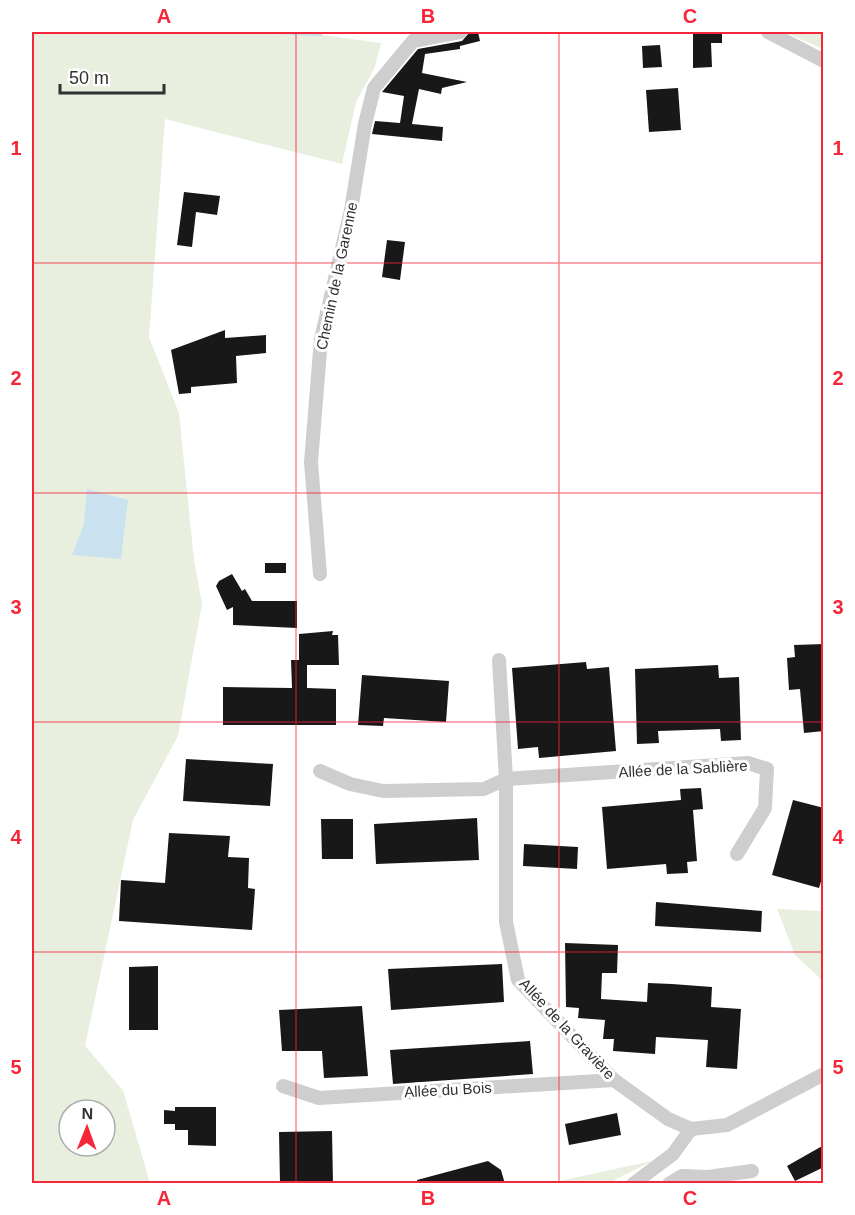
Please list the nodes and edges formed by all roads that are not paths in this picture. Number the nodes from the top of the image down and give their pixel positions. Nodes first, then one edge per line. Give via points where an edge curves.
1 (460, 32) edge
2 (768, 32) edge
3 (824, 61) edge
4 (320, 574) dead end
5 (499, 660) dead end
6 (320, 771) dead end
7 (506, 779) junction
8 (737, 854) dead end
9 (824, 1074) edge
10 (614, 1080) junction
11 (283, 1086) dead end
12 (691, 1129) junction
13 (673, 1154) junction
14 (752, 1171) dead end
15 (682, 1176) junction
16 (633, 1184) edge
17 (669, 1184) edge

1 - 4 street, Chemin de la Garenne via 413,40 374,88 321,339 311,462
2 - 3 street
5 - 7 street
6 - 7 street via 350,784 383,791 484,789
7 - 8 street, Allée de la Sablière via 748,763 767,769 765,808
7 - 10 street, Allée de la Gravière via 506,922 518,980
9 - 12 street via 727,1125
10 - 11 street, Allée du Bois via 319,1098
10 - 12 street, Allée de la Gravière via 668,1119
12 - 13 street
13 - 15 street
13 - 16 street
14 - 15 street
15 - 17 street

